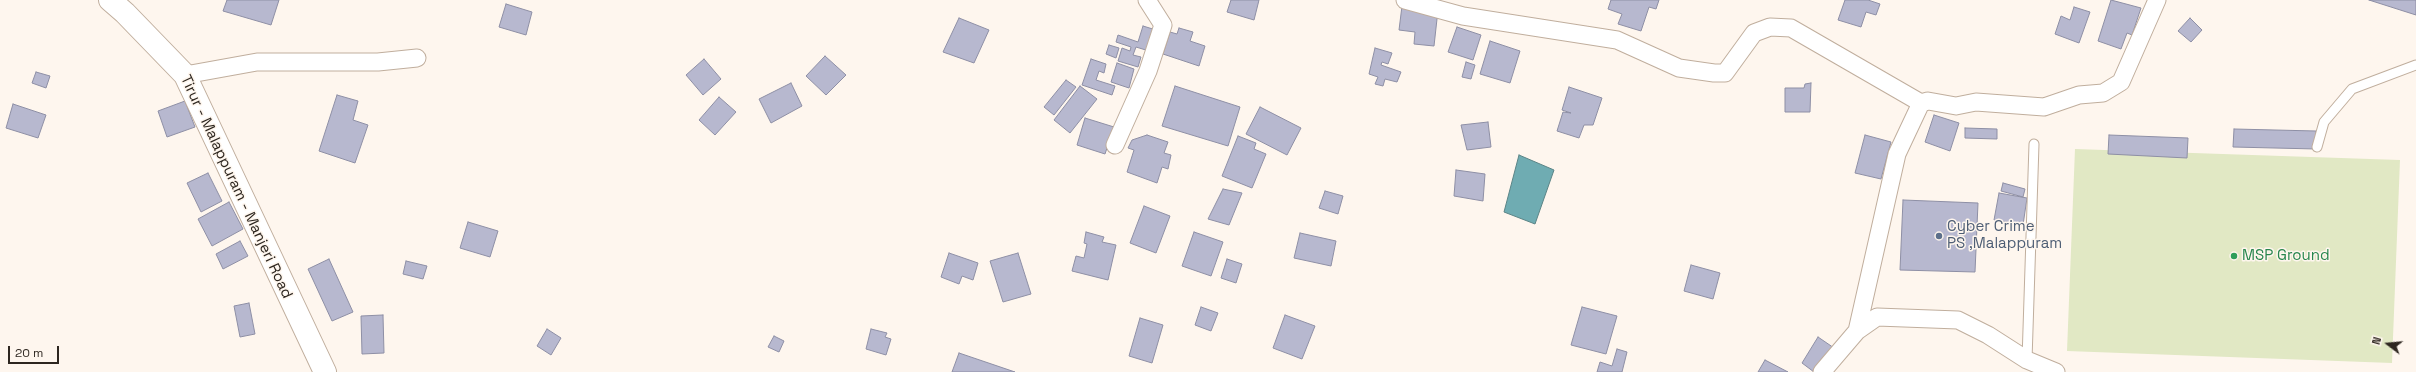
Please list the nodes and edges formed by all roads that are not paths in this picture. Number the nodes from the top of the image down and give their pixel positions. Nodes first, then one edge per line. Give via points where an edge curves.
1 (110, 0) edge
2 (1147, 0) edge
3 (1405, 0) edge
4 (2157, 0) edge
5 (417, 58) dead end
6 (2416, 65) edge
7 (185, 75) junction
8 (1921, 103) junction
9 (2034, 144) dead end
10 (1115, 145) dead end
11 (2317, 147) dead end
12 (1857, 331) junction
13 (2026, 360) junction
14 (325, 372) edge
15 (1822, 372) edge
16 (2056, 372) edge

1 - 7 main road, Tirur - Malappuram - Manjeri Road
2 - 10 street via 1163,25 1148,71
3 - 8 street via 1464,16 1617,40 1679,68 1714,73 1725,73 1754,33 1770,27 1791,28
4 - 8 street via 2121,82 2103,93 2079,95 2044,107 1976,102 1956,106 1928,101
5 - 7 street via 378,62 257,62
6 - 11 lane via 2352,89 2324,122
7 - 14 main road, Tirur - Malappuram - Manjeri Road
8 - 12 street via 1897,154
9 - 13 lane
12 - 13 street via 1877,317 1958,320 1988,335
12 - 15 street
13 - 16 street

